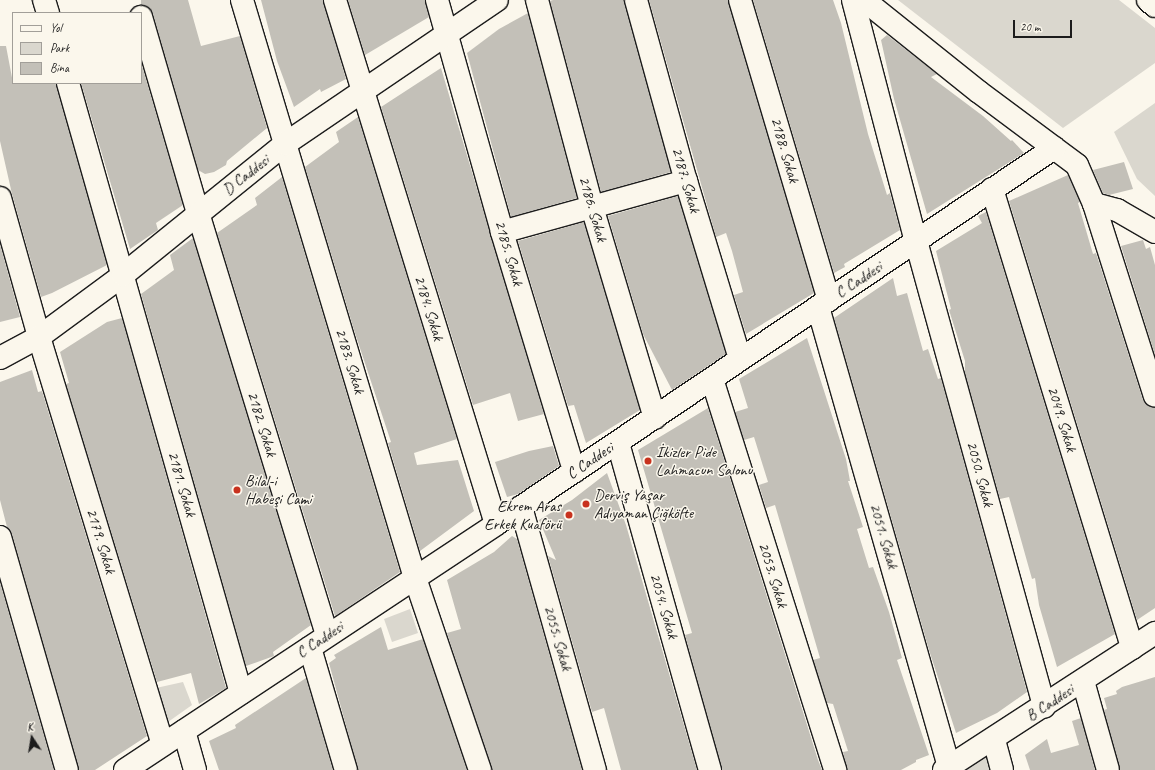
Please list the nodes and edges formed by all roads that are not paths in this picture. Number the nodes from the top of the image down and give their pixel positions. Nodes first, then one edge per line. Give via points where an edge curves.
1 (44, 0) edge
2 (136, 0) edge
3 (242, 0) edge
4 (335, 0) edge
5 (437, 0) edge
6 (497, 0) edge
7 (536, 0) edge
8 (636, 0) edge
9 (740, 0) edge
10 (854, 0) edge
11 (864, 0) edge
12 (1148, 0) edge
13 (1155, 6) edge
14 (48, 12) edge
15 (140, 12) edge
16 (142, 20) edge
17 (447, 33) junction
18 (68, 84) edge
19 (362, 91) junction
20 (285, 144) junction
21 (1054, 148) junction
22 (686, 181) junction
23 (992, 189) junction
24 (0, 198) edge
25 (1094, 204) junction
26 (592, 207) junction
27 (198, 213) junction
28 (502, 232) junction
29 (1155, 232) edge
30 (916, 241) junction
31 (123, 275) junction
32 (824, 304) junction
33 (39, 337) junction
34 (0, 358) edge
35 (740, 359) junction
36 (712, 379) junction
37 (1155, 396) edge
38 (655, 418) junction
39 (618, 443) junction
40 (574, 471) junction
41 (521, 507) junction
42 (496, 524) junction
43 (0, 537) edge
44 (415, 578) junction
45 (1155, 633) edge
46 (327, 634) junction
47 (310, 648) junction
48 (1132, 648) junction
49 (1083, 681) junction
50 (241, 693) junction
51 (1044, 707) junction
52 (184, 731) junction
53 (994, 740) junction
54 (163, 745) junction
55 (947, 768) edge
56 (66, 770) edge
57 (125, 770) edge
58 (195, 770) edge
59 (346, 770) edge
60 (480, 770) edge
61 (594, 770) edge
62 (710, 770) edge
63 (835, 770) edge
64 (1002, 770) edge
65 (1108, 770) edge

1 - 14 street
2 - 15 street
3 - 20 street, 2183. Sokak
4 - 19 street, 2184. Sokak
5 - 17 street, 2185. Sokak
6 - 17 street, D Caddesi
7 - 26 street, 2186. Sokak
8 - 22 street, 2187. Sokak
9 - 32 street, 2188. Sokak
10 - 30 street, 2050. Sokak
11 - 21 street
12 - 13 street
16 - 27 street, 2182. Sokak
17 - 19 street, D Caddesi
17 - 28 street, 2185. Sokak
18 - 31 street, 2181. Sokak
19 - 20 street, D Caddesi
19 - 42 street, 2184. Sokak
20 - 27 street, D Caddesi
20 - 44 street, 2183. Sokak
21 - 23 street, C Caddesi
21 - 25 street via 1077,165
22 - 26 street
22 - 35 street, 2187. Sokak
23 - 30 street, C Caddesi
23 - 48 street, 2049. Sokak
24 - 33 street, 2179. Sokak
25 - 29 street via 1117,210
25 - 37 street
26 - 28 street
26 - 38 street, 2186. Sokak
27 - 31 street, D Caddesi
27 - 46 street, 2182. Sokak
28 - 40 street, 2185. Sokak
30 - 32 street, C Caddesi
30 - 51 street, 2050. Sokak
31 - 33 street, D Caddesi
31 - 50 street, 2181. Sokak
32 - 35 street, C Caddesi
32 - 55 street, 2051. Sokak
33 - 34 street, D Caddesi
33 - 54 street, 2179. Sokak
35 - 36 street, C Caddesi
36 - 38 street, C Caddesi
36 - 63 street, 2053. Sokak
38 - 39 street, C Caddesi
39 - 40 street, C Caddesi
39 - 62 street, 2054. Sokak
40 - 41 street, C Caddesi
41 - 42 street, C Caddesi
41 - 61 street, 2055. Sokak
42 - 44 street, C Caddesi
43 - 56 street
44 - 46 street, C Caddesi
44 - 60 street, 2183. Sokak
45 - 48 street, B Caddesi
46 - 47 street, C Caddesi
47 - 50 street, C Caddesi
47 - 59 street
48 - 49 street, B Caddesi
49 - 51 street, B Caddesi
49 - 65 street
50 - 52 street, C Caddesi
51 - 53 street, B Caddesi
52 - 54 street, C Caddesi
52 - 58 street
53 - 55 street, B Caddesi
53 - 64 street
54 - 57 street, C Caddesi

